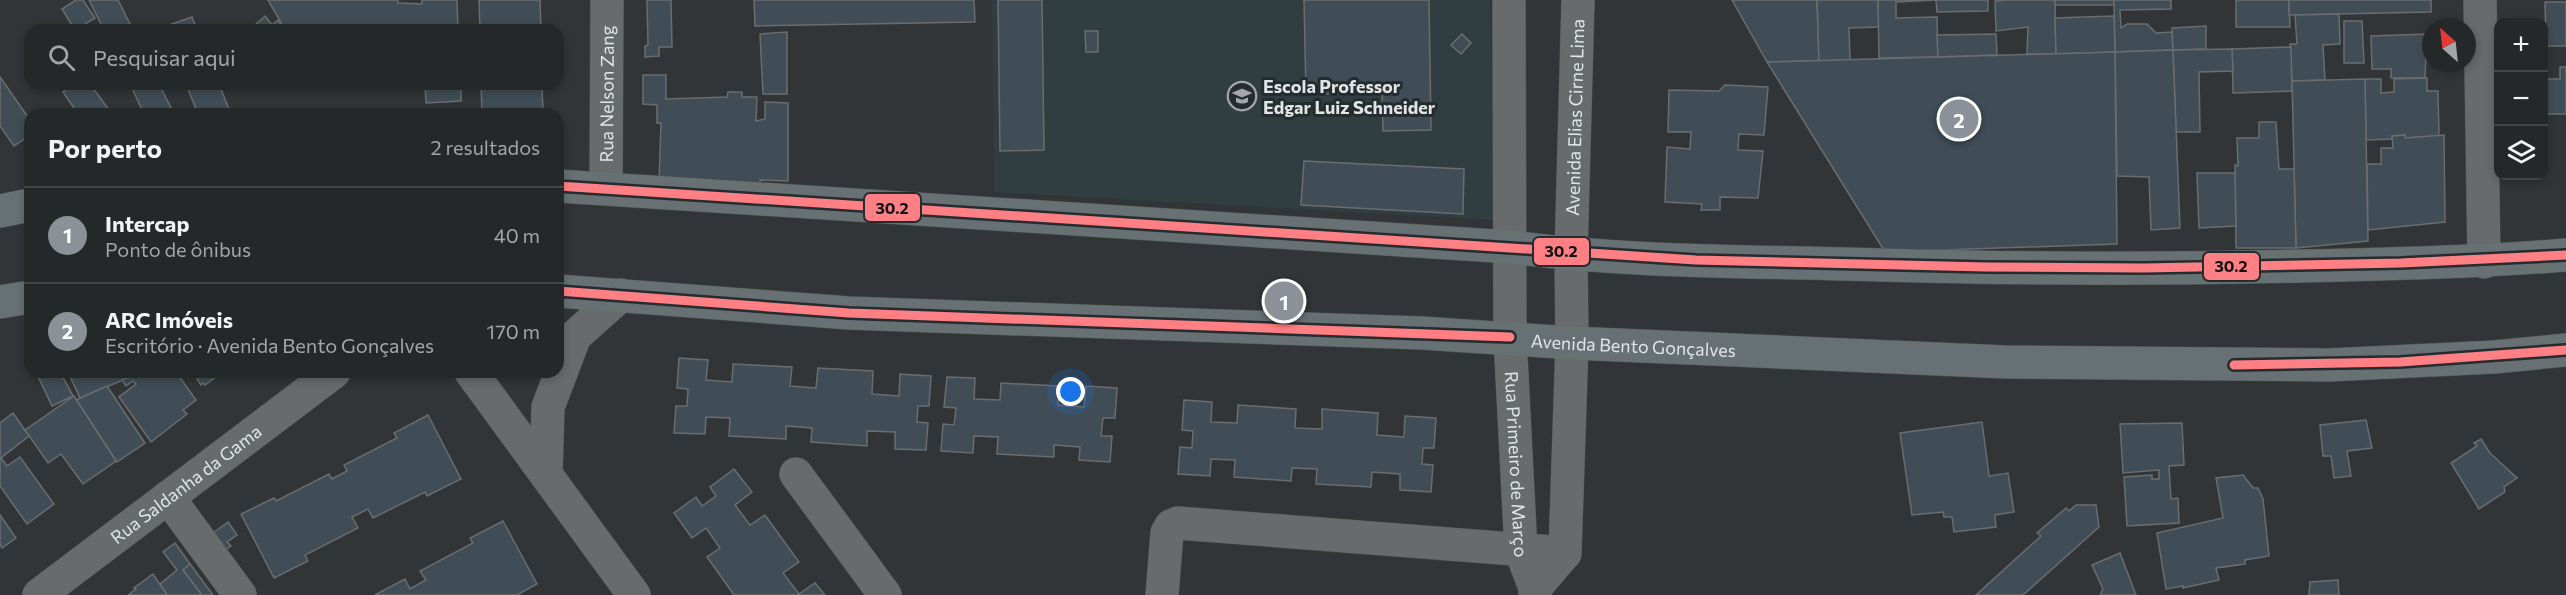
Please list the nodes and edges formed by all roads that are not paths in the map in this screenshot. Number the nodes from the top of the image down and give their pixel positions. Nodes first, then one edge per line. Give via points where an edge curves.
1 (607, 0) edge
2 (1509, 0) edge
3 (1578, 0) edge
4 (2480, 0) edge
5 (564, 186) edge
6 (606, 187) junction
7 (24, 206) edge
8 (0, 211) edge
9 (1511, 247) junction
10 (1571, 255) junction
11 (2566, 255) edge
12 (2484, 262) junction
13 (564, 291) edge
14 (621, 295) junction
15 (24, 298) edge
16 (0, 302) edge
17 (1510, 337) junction
18 (1572, 343) junction
19 (2566, 350) edge
20 (564, 365) edge
21 (326, 378) edge
22 (475, 378) edge
23 (559, 378) edge
24 (546, 474) junction
25 (796, 474) dead end
26 (168, 497) junction
27 (1521, 551) junction
28 (1565, 553) junction
29 (1535, 591) edge
30 (39, 595) edge
31 (240, 595) edge
32 (634, 595) edge
33 (885, 595) edge
34 (1162, 595) edge

1 - 6 street, Rua Nelson Zang
2 - 9 street
3 - 10 street, Avenida Elias Cirne Lima
4 - 12 street
5 - 6 main road
6 - 9 main road
7 - 8 main road
9 - 10 main road
9 - 17 street
10 - 12 main road via 2005,268
10 - 18 street, Avenida Elias Cirne Lima
11 - 12 main road
13 - 14 main road, Avenida Bento Gonçalves
14 - 17 main road, Avenida Bento Gonçalves via 849,313
14 - 20 street via 575,336
15 - 16 main road
17 - 18 main road, Avenida Bento Gonçalves
17 - 27 street, Rua Primeiro de Março
18 - 19 main road, Avenida Bento Gonçalves via 2006,362 2234,365 2329,365
18 - 28 street
21 - 26 street, Rua Saldanha da Gama
22 - 24 street
23 - 24 street via 548,407
24 - 32 street
25 - 33 street
26 - 30 street, Rua Saldanha da Gama
26 - 31 street
27 - 28 street
27 - 29 street, Rua Primeiro de Março
27 - 34 street via 1178,523 1170,526 1167,533
28 - 29 street, Rua Primeiro de Março

